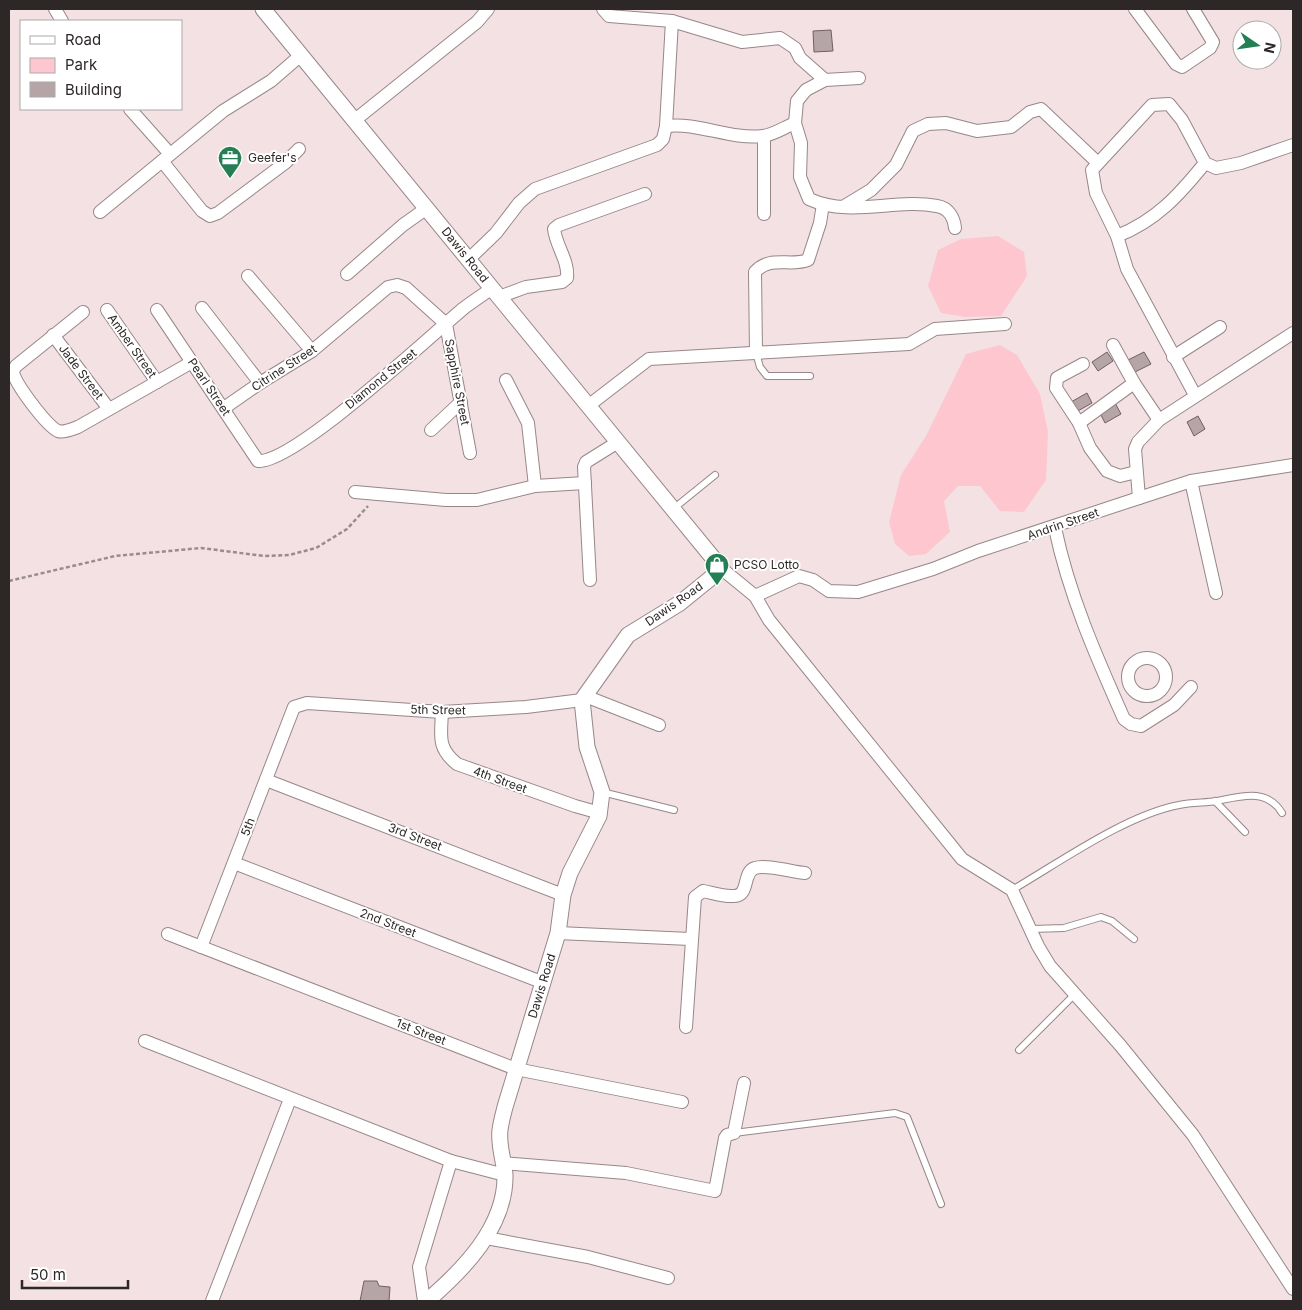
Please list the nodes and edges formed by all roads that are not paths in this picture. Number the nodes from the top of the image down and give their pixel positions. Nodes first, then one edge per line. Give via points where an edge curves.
1 (55, 9) edge
2 (263, 9) edge
3 (488, 9) edge
4 (603, 9) edge
5 (1135, 9) edge
6 (1193, 9) edge
7 (61, 20) edge
8 (672, 21) junction
9 (301, 55) junction
10 (859, 78) dead end
11 (825, 80) junction
12 (131, 110) edge
13 (355, 120) junction
14 (795, 123) junction
15 (666, 126) junction
16 (764, 136) junction
17 (1293, 145) edge
18 (299, 148) dead end
19 (166, 158) junction
20 (1098, 163) junction
21 (1205, 163) junction
22 (644, 194) dead end
23 (823, 204) junction
24 (843, 207) junction
25 (427, 208) junction
26 (100, 212) dead end
27 (764, 214) dead end
28 (955, 228) dead end
29 (1117, 236) junction
30 (469, 259) junction
31 (346, 274) dead end
32 (248, 276) dead end
33 (388, 287) joint
34 (496, 293) junction
35 (202, 308) dead end
36 (107, 310) dead end
37 (157, 310) dead end
38 (83, 312) dead end
39 (446, 324) junction
40 (1005, 324) dead end
41 (1220, 327) dead end
42 (1293, 333) edge
43 (53, 335) junction
44 (1113, 345) dead end
45 (312, 351) junction
46 (756, 353) junction
47 (1173, 357) junction
48 (192, 362) junction
49 (1083, 364) dead end
50 (810, 376) dead end
51 (506, 380) dead end
52 (158, 382) junction
53 (260, 382) junction
54 (1134, 383) junction
55 (1195, 395) junction
56 (461, 402) junction
57 (588, 406) junction
58 (109, 408) junction
59 (224, 408) junction
60 (1159, 420) junction
61 (1079, 423) junction
62 (431, 430) dead end
63 (618, 442) junction
64 (470, 453) dead end
65 (264, 461) joint
66 (1293, 465) edge
67 (1136, 472) junction
68 (715, 475) dead end
69 (1190, 481) junction
70 (585, 482) junction
71 (535, 486) junction
72 (354, 492) dead end
73 (1139, 498) junction
74 (673, 510) junction
75 (1055, 528) junction
76 (722, 569) junction
77 (590, 580) dead end
78 (1216, 592) dead end
79 (755, 596) junction
80 (1129, 684) dead end
81 (1191, 687) dead end
82 (1111, 689) junction
83 (584, 698) junction
84 (294, 708) joint
85 (442, 712) junction
86 (659, 725) dead end
87 (266, 780) junction
88 (602, 792) junction
89 (1215, 801) junction
90 (674, 810) dead end
91 (600, 812) junction
92 (1282, 813) dead end
93 (1245, 832) dead end
94 (234, 863) junction
95 (805, 873) dead end
96 (1012, 890) junction
97 (563, 895) junction
98 (1032, 928) junction
99 (558, 933) junction
100 (168, 934) dead end
101 (690, 939) junction
102 (1134, 939) dead end
103 (201, 947) junction
104 (544, 983) junction
105 (1075, 994) junction
106 (686, 1026) dead end
107 (145, 1042) dead end
108 (1019, 1050) dead end
109 (516, 1069) junction
110 (744, 1083) dead end
111 (290, 1100) junction
112 (682, 1102) dead end
113 (734, 1133) junction
114 (451, 1161) junction
115 (504, 1169) junction
116 (942, 1204) dead end
117 (486, 1238) junction
118 (668, 1278) dead end
119 (1293, 1289) edge
120 (212, 1301) edge
121 (425, 1301) edge

1 - 7 street
2 - 9 street, Dawis Road
3 - 13 street via 478,22
4 - 8 street via 609,16 620,18
5 - 6 street via 1176,64 1182,67 1210,48 1213,42
8 - 11 street via 742,42 780,38 795,48 800,58
8 - 15 street
9 - 13 street, Dawis Road
9 - 19 street via 270,81 223,111
10 - 11 street
11 - 14 street via 806,90 797,101
12 - 19 street
13 - 25 street, Dawis Road
14 - 16 street
14 - 23 street via 801,143 800,177 809,199
15 - 16 street via 677,124 726,134
15 - 30 street via 657,145 535,189
16 - 27 street
17 - 21 street via 1241,163 1216,168
18 - 19 street via 285,163 218,214 210,216 202,211
19 - 26 street
20 - 21 street via 1152,105 1169,104 1182,120
20 - 24 street via 1041,109 1030,112 1011,127 977,131 946,123 928,124 913,130 896,165 871,190
20 - 29 street via 1092,170 1094,185
21 - 29 street via 1178,198 1133,230
22 - 34 street, Diamond Street via 554,229 568,270 567,278 562,282
23 - 24 street
23 - 46 street via 808,260 802,263 779,261 760,266 755,272
24 - 28 street via 939,206 949,212
25 - 30 street, Dawis Road
25 - 31 street
29 - 47 street via 1127,269
30 - 34 street, Dawis Road
32 - 45 street
33 - 39 street, Sapphire Street via 406,288
33 - 45 street, Citrine Street
34 - 39 street, Diamond Street via 465,307
34 - 57 street, Dawis Road
35 - 53 street
36 - 52 street, Amber Street
37 - 48 street, Pearl Street
38 - 43 street
39 - 56 street, Sapphire Street
39 - 65 street, Diamond Street via 369,390 290,449
40 - 46 street via 935,329 909,344
41 - 47 street
42 - 55 street
43 - 58 street, Jade Street
43 - 58 street via 16,366 13,375 19,386 51,425 62,432 78,428
44 - 54 street
45 - 53 street, Citrine Street
46 - 50 lane via 767,376
46 - 57 street via 649,359
47 - 55 street
48 - 52 street
48 - 59 street, Pearl Street
49 - 61 street via 1057,378 1056,384
51 - 71 street via 528,423
52 - 58 street
53 - 59 street, Citrine Street
54 - 60 street
54 - 61 street
55 - 60 street
56 - 62 street
56 - 64 street, Sapphire Street
57 - 63 street, Dawis Road
59 - 65 street, Pearl Street via 258,461
60 - 67 street via 1138,442 1135,449
61 - 67 street via 1090,448 1107,470 1120,476
63 - 70 street via 586,462
63 - 74 street, Dawis Road
66 - 69 street, Andrin Street
67 - 73 street
68 - 74 lane
69 - 73 street, Andrin Street
69 - 78 street
70 - 71 street
70 - 77 street
71 - 72 street via 477,500
73 - 75 street, Andrin Street
74 - 76 street, Dawis Road
75 - 79 street, Andrin Street via 858,592 828,591 813,580 799,576
75 - 82 street via 1061,557 1089,640
76 - 79 street
76 - 83 street, Dawis Road via 680,603 628,635
79 - 96 street via 769,620 962,859
80 - 82 street
81 - 82 street via 1174,705 1137,727 1124,718
83 - 85 street, 5th Street via 526,707
83 - 86 street
83 - 88 street, Dawis Road via 587,747
84 - 85 street, 5th Street via 307,703
84 - 87 street, 5th
85 - 91 street, 4th Street via 440,741 446,755 457,764
87 - 94 street, 5th
87 - 97 street, 3rd Street
88 - 90 lane
88 - 91 street, Dawis Road
89 - 92 lane via 1247,795 1265,797 1277,804
89 - 93 lane
89 - 96 lane via 1179,805 1140,817
91 - 97 street, Dawis Road via 570,873
94 - 103 street, 5th
94 - 104 street, 2nd Street
95 - 101 street via 758,867 750,872 739,896 698,893
96 - 98 street
97 - 99 street, Dawis Road
98 - 102 lane via 1064,928 1101,917 1112,920
98 - 105 street via 1050,966
99 - 101 street
99 - 104 street, Dawis Road
100 - 103 street, 1st Street
101 - 106 street
103 - 109 street, 1st Street
104 - 109 street, Dawis Road
105 - 108 lane
105 - 119 street via 1193,1135
107 - 111 street
109 - 112 street, 1st Street
109 - 115 street, Dawis Road via 500,1131
110 - 113 street
111 - 114 street
111 - 120 street
113 - 115 street via 725,1138 715,1190 626,1173
113 - 116 lane via 895,1113 907,1117
114 - 115 street
114 - 121 street via 419,1267
115 - 117 street, Dawis Road via 502,1202
117 - 118 street via 588,1257
117 - 121 street, Dawis Road via 449,1283

